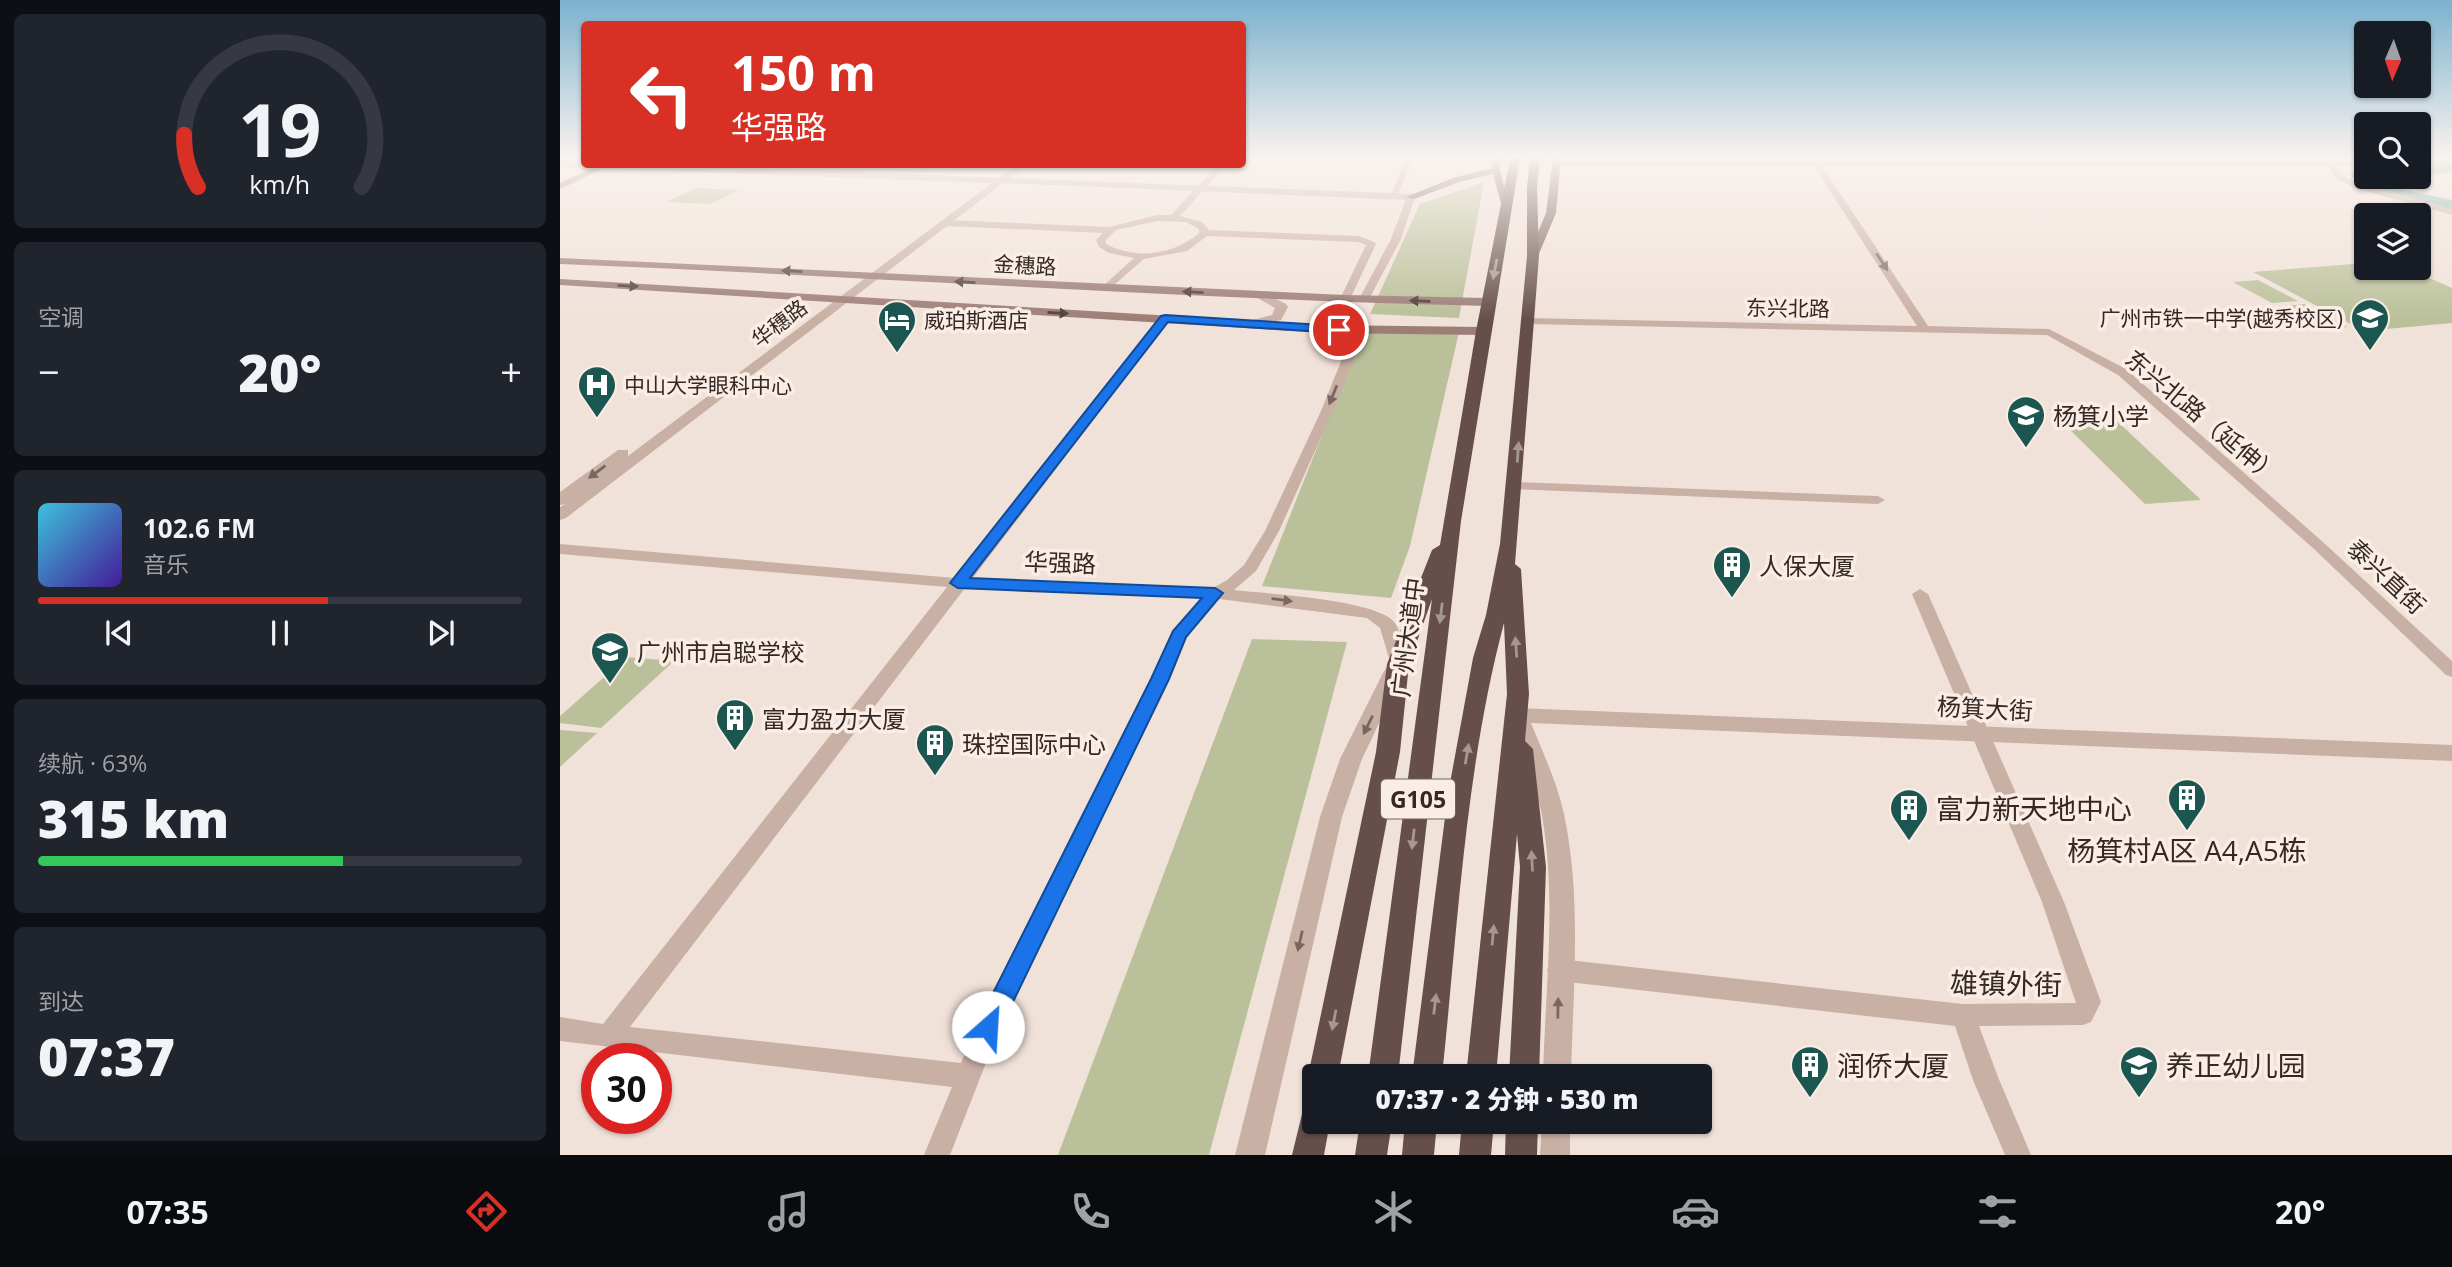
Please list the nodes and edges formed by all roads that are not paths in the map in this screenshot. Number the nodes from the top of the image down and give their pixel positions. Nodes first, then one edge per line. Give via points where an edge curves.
1 (947, 212) edge
2 (961, 212) edge
3 (1179, 212) edge
4 (1405, 212) edge
5 (1506, 212) edge
6 (1532, 212) edge
7 (1551, 212) edge
8 (1848, 212) edge
9 (1173, 218) junction
10 (946, 223) junction
11 (1110, 230) junction
12 (1205, 233) junction
13 (1143, 255) junction
14 (1533, 256) junction
15 (560, 261) edge
16 (860, 276) junction
17 (874, 277) junction
18 (560, 282) edge
19 (1107, 288) junction
20 (1260, 295) junction
21 (1345, 299) junction
22 (1364, 299) junction
23 (836, 300) junction
24 (1488, 302) junction
25 (1165, 318) junction
26 (1527, 321) junction
27 (1253, 324) junction
28 (1350, 330) junction
29 (1925, 330) junction
30 (1483, 331) junction
31 (2049, 332) joint
32 (1516, 486) junction
33 (560, 499) edge
34 (1878, 500) dead end
35 (560, 515) edge
36 (1452, 521) junction
37 (1509, 544) junction
38 (2319, 546) joint
39 (560, 549) edge
40 (958, 583) junction
41 (1215, 593) junction
42 (1920, 594) dead end
43 (1398, 664) junction
44 (2452, 671) edge
45 (1517, 715) junction
46 (1981, 734) junction
47 (2452, 753) edge
48 (1559, 970) junction
49 (1964, 1015) junction
50 (560, 1029) edge
51 (608, 1036) junction
52 (1325, 1064) edge
53 (1384, 1064) edge
54 (1428, 1064) edge
55 (1482, 1064) edge
56 (1525, 1064) edge
57 (1557, 1064) edge
58 (968, 1076) junction
59 (1312, 1134) edge
60 (1374, 1134) edge
61 (1420, 1134) edge
62 (1477, 1134) edge
63 (1522, 1134) edge
64 (1556, 1134) edge
65 (937, 1155) edge
66 (1250, 1155) edge
67 (1308, 1155) edge
68 (1371, 1155) edge
69 (1418, 1155) edge
70 (1475, 1155) edge
71 (1521, 1155) edge
72 (1555, 1155) edge
73 (2018, 1155) edge

1 - 16 street, 华穗路
2 - 10 street, 华穗路
3 - 9 street
4 - 22 street
5 -> 24 highway, 广州大道中 / G105
6 - 14 highway, G105
7 - 14 main road
8 -> 29 street
9 - 11 street via 1141,220
9 - 12 street via 1198,223
10 - 11 street
10 - 17 street, 华穗路
11 - 13 street via 1102,245 1120,253
12 - 13 street via 1188,247
12 - 21 street via 1368,242 1371,244
13 - 19 street
14 - 26 highway, G105
16 -> 15 main road, 金穗路
16 - 17 main road, 金穗路
16 - 23 street, 华穗路
19 -> 17 main road, 金穗路
17 - 23 street, 华穗路
18 -> 23 main road, 金穗路
20 -> 19 main road, 金穗路
20 - 21 main road, 金穗路
20 - 27 street via 1282,307 1277,317
21 - 22 main road, 金穗路
24 -> 22 main road, 金穗路
23 -> 25 main road, 金穗路
23 -> 33 street, 华穗路
23 - 35 street, 华穗路
24 - 30 highway, 广州大道中 / G105
25 - 27 main road, 金穗路
25 - 40 street
26 - 29 street, 东兴北路
32 -> 26 highway, G105
27 - 28 main road, 金穗路
28 - 30 main road, 金穗路
28 -> 41 street via 1352,349 1272,531 1250,568
29 - 31 street, 东兴北路
30 - 36 highway, 广州大道中 / G105
31 - 38 street, 东兴北路（延伸） via 2122,372
32 - 34 street
32 - 37 highway, G105
36 - 43 highway, G105
36 -> 53 highway, 广州大道中 / G105
45 -> 37 highway
54 -> 37 highway, G105 via 1460,794
38 - 44 street, 泰兴直街
39 - 40 street, 华强路
40 - 41 street, 华强路
40 - 51 street
41 -> 43 street, 华强路 via 1373,614 1388,625
41 - 58 street via 1179,635
42 - 46 street, 雄镇外街
43 -> 52 highway, G105 via 1388,752
43 -> 66 street via 1350,759 1331,817
45 - 46 street, 杨箕大街
45 - 48 street via 1544,783 1558,841
55 -> 45 highway
56 -> 45 highway via 1533,867
46 - 47 street, 杨箕大街
46 - 49 street, 雄镇外街 via 2053,902 2089,1002 2083,1014
48 - 49 street, 雄镇外街
57 -> 48 street
49 - 73 street
50 - 51 street
51 - 58 street
58 - 65 street
59 - 67 highway
60 - 68 highway
61 - 69 highway
62 - 70 highway
63 - 71 highway
64 - 72 street

